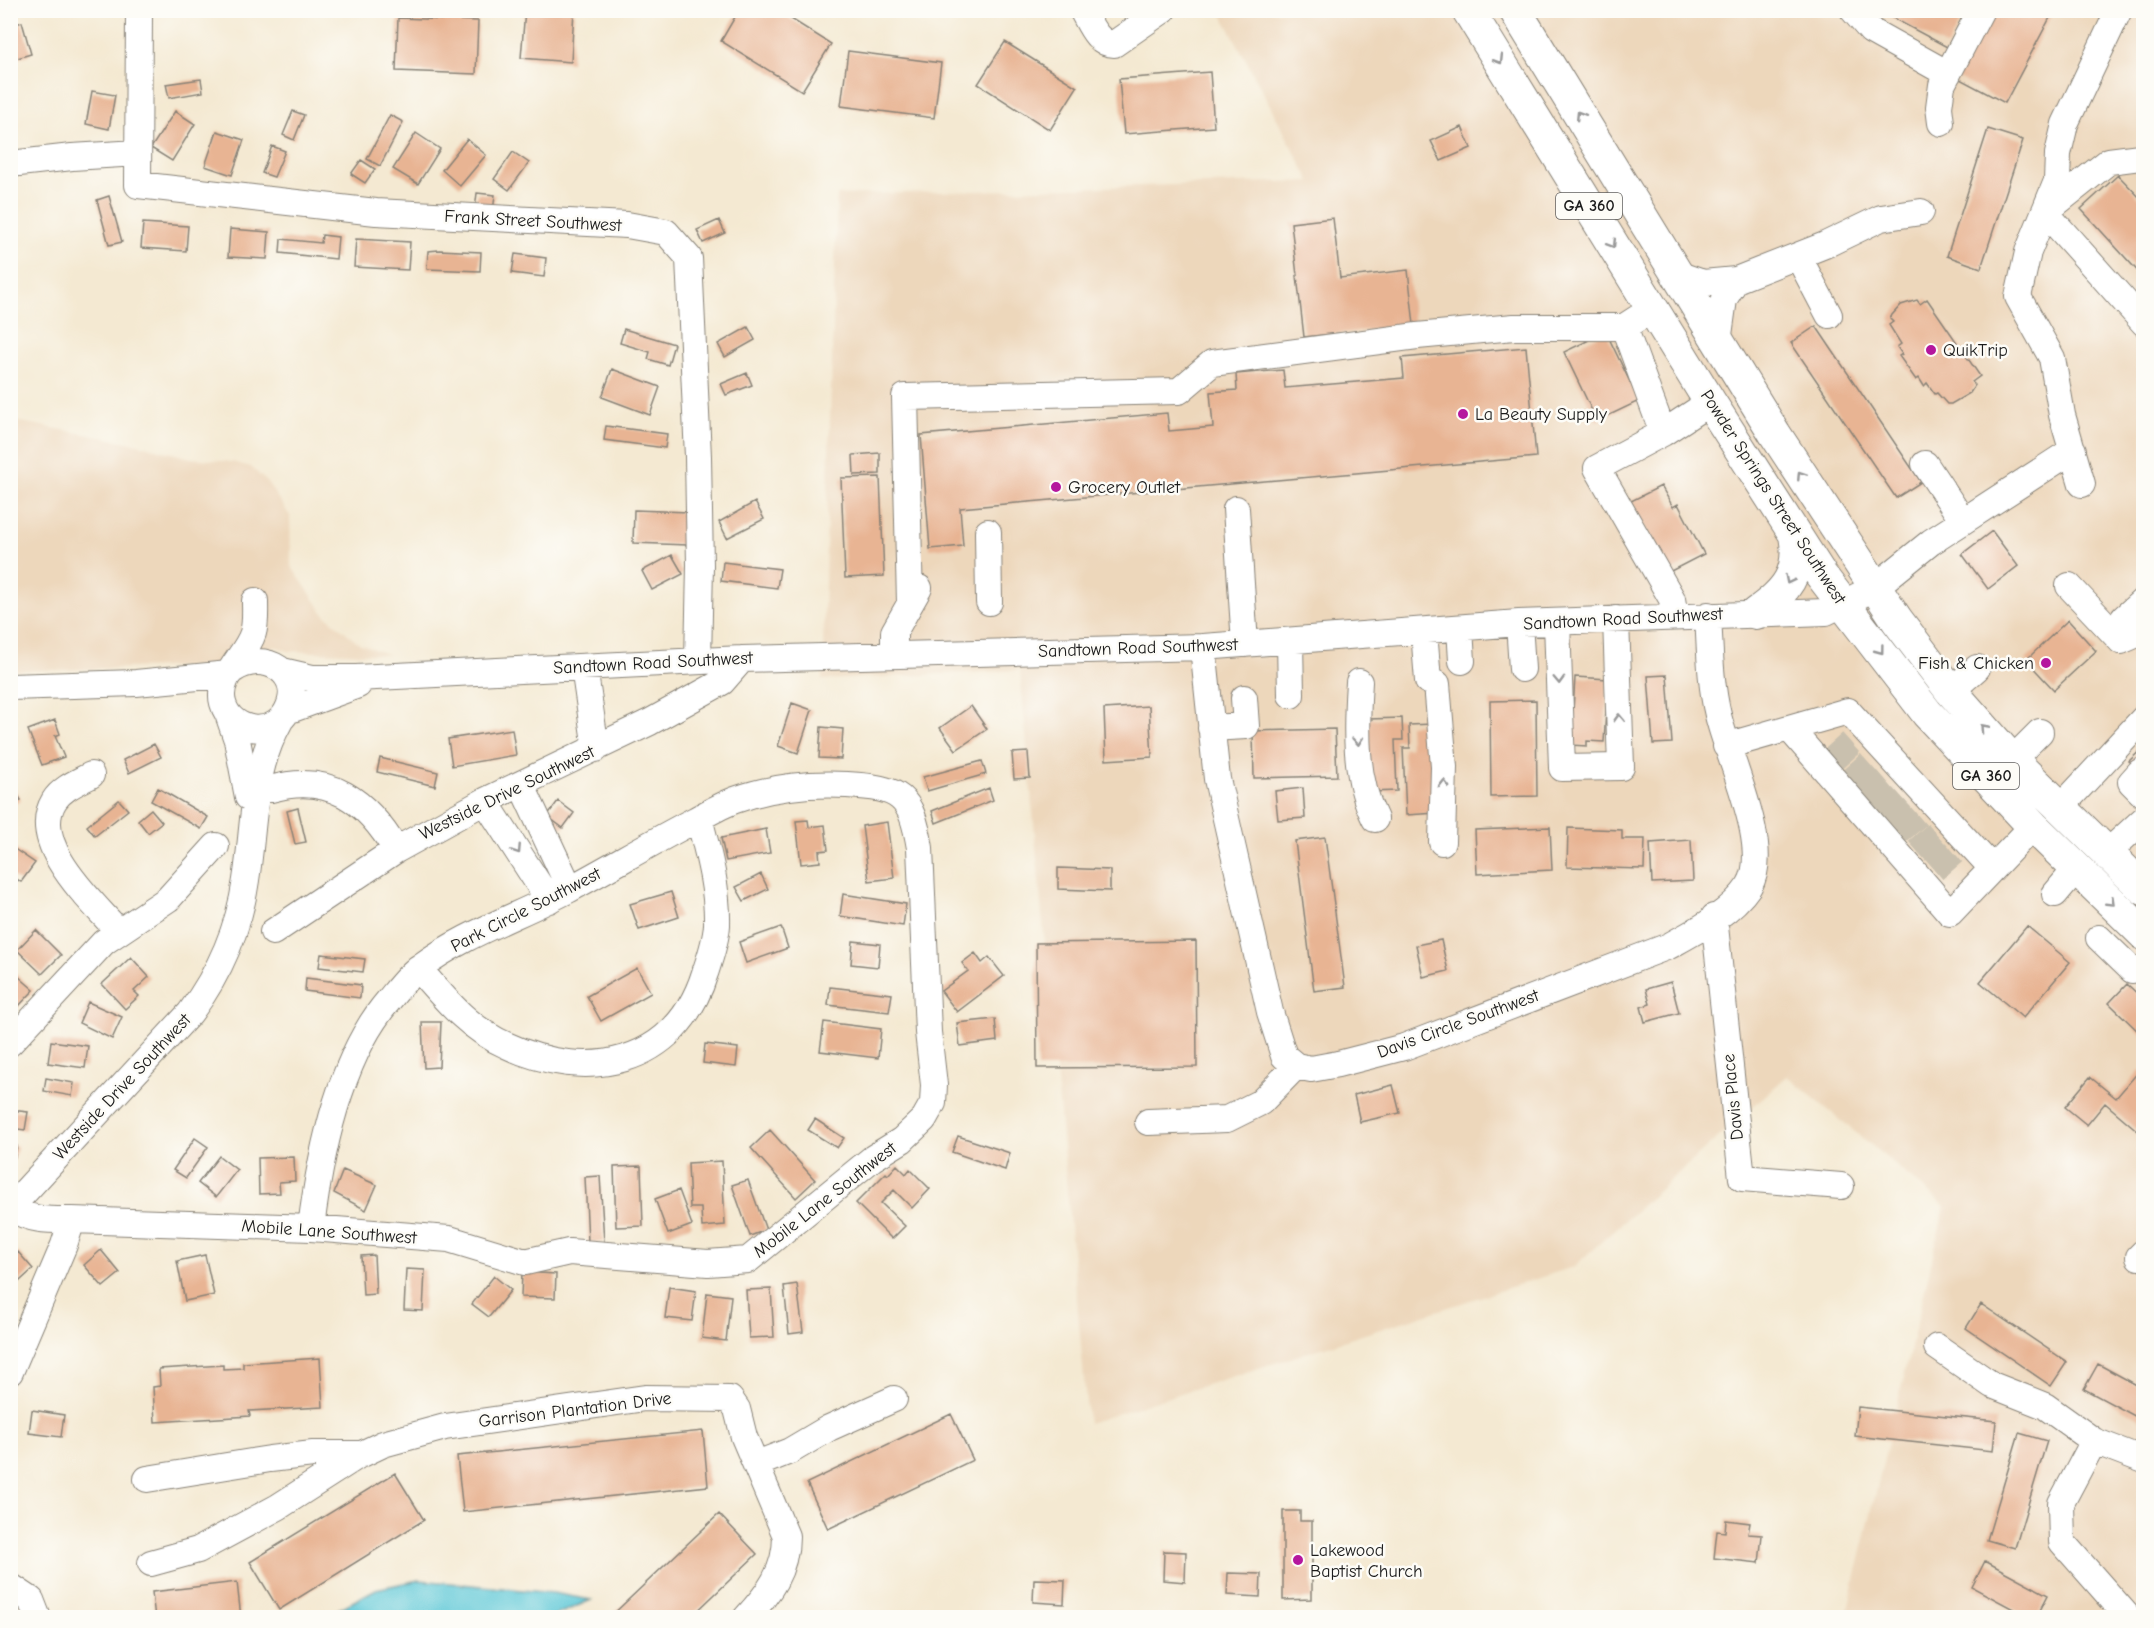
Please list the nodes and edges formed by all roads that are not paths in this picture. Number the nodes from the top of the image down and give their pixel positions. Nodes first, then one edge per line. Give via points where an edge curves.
1 (139, 10) edge
2 (1082, 10) edge
3 (1163, 10) edge
4 (1468, 10) edge
5 (1853, 10) edge
6 (1981, 10) edge
7 (2119, 10) edge
8 (1526, 14) edge
9 (1948, 74) junction
10 (1941, 123) dead end
11 (138, 153) junction
12 (2144, 159) edge
13 (10, 165) edge
14 (1921, 212) dead end
15 (2045, 212) junction
16 (1798, 256) junction
17 (1677, 274) junction
18 (1736, 280) junction
19 (1652, 309) junction
20 (1829, 315) dead end
21 (2144, 323) edge
22 (1624, 327) junction
23 (1718, 342) junction
24 (1710, 402) junction
25 (1663, 433) junction
26 (2073, 450) junction
27 (1925, 464) dead end
28 (2082, 483) dead end
29 (1236, 509) dead end
30 (1963, 521) junction
31 (988, 532) dead end
32 (1795, 535) junction
33 (925, 578) dead end
34 (2069, 586) dead end
35 (1874, 588) junction
36 (989, 589) dead end
37 (2144, 600) edge
38 (255, 601) dead end
39 (910, 603) junction
40 (1844, 605) junction
41 (1756, 613) junction
42 (1708, 615) junction
43 (1675, 617) junction
44 (1616, 620) junction
45 (1557, 622) junction
46 (1519, 623) junction
47 (1460, 628) junction
48 (254, 631) junction
49 (1424, 631) junction
50 (2132, 636) edge
51 (1290, 641) junction
52 (1245, 644) junction
53 (1203, 647) junction
54 (894, 654) junction
55 (742, 659) junction
56 (698, 661) junction
57 (1462, 661) dead end
58 (584, 667) junction
59 (278, 668) junction
60 (1977, 668) dead end
61 (1522, 669) dead end
62 (231, 672) junction
63 (396, 675) junction
64 (1359, 682) dead end
65 (104, 685) junction
66 (10, 687) edge
67 (1950, 691) junction
68 (1291, 695) dead end
69 (1244, 698) dead end
70 (225, 708) junction
71 (283, 716) junction
72 (2144, 718) edge
73 (1211, 728) junction
74 (1789, 728) junction
75 (2040, 732) dead end
76 (1726, 746) junction
77 (596, 749) junction
78 (2012, 760) junction
79 (91, 775) dead end
80 (521, 784) junction
81 (271, 789) dead end
82 (904, 799) joint
83 (485, 801) junction
84 (2060, 808) junction
85 (699, 818) junction
86 (251, 819) junction
87 (1376, 819) dead end
88 (2144, 819) edge
89 (2033, 826) junction
90 (1442, 842) dead end
91 (216, 846) dead end
92 (396, 849) junction
93 (2106, 854) junction
94 (1992, 868) junction
95 (2076, 869) junction
96 (2141, 882) edge
97 (2055, 894) dead end
98 (559, 895) junction
99 (1714, 917) junction
100 (118, 931) junction
101 (273, 932) dead end
102 (2143, 933) edge
103 (2099, 938) dead end
104 (418, 968) junction
105 (10, 1043) edge
106 (1296, 1066) junction
107 (1148, 1122) dead end
108 (1841, 1186) dead end
109 (11, 1208) edge
110 (72, 1220) junction
111 (311, 1228) junction
112 (1937, 1347) dead end
113 (10, 1372) edge
114 (894, 1399) dead end
115 (2094, 1440) junction
116 (362, 1454) junction
117 (2144, 1460) edge
118 (757, 1464) junction
119 (147, 1479) dead end
120 (151, 1563) dead end
121 (10, 1586) edge
122 (38, 1617) edge
123 (746, 1617) edge
124 (2129, 1617) edge

1 - 11 street, Frank Street Southwest
2 - 3 street via 1100,41 1106,44 1113,44
4 -> 19 main road, Powder Springs Street Southwest / GA 360
5 - 9 street via 1871,31
6 - 9 street
7 - 15 street via 2065,124 2057,181
17 -> 8 main road, Powder Springs Street Southwest / GA 360
9 - 10 street via 1939,96
11 - 13 street
11 - 56 street, Frank Street Southwest via 138,185 376,212 627,225 666,232 689,258 698,457
12 - 15 street via 2109,161
14 - 16 street via 1881,218
15 - 21 street
15 - 26 street via 2028,252 2018,297 2052,358
16 - 18 street
16 - 20 street
17 - 18 street via 1703,283
17 - 23 main road, Powder Springs Street Southwest / GA 360
18 - 23 street via 1725,299
19 - 22 street
19 - 24 main road, Powder Springs Street Southwest / GA 360
22 - 25 street
22 - 39 street via 1514,327 1212,363 1179,391 904,397
35 -> 23 main road, Powder Springs Street Southwest / GA 360
24 - 25 street
24 - 32 main road, Powder Springs Street Southwest / GA 360
25 - 43 street via 1597,468 1672,599
26 - 28 street
26 - 30 street, Sandtown Road Southwest
27 - 30 street
29 - 52 street
30 - 35 street, Sandtown Road Southwest
31 - 36 street
32 - 40 main road, Powder Springs Street Southwest / GA 360
32 -> 41 main road via 1797,556 1791,577 1776,599
33 - 39 street
34 - 50 street
35 - 40 street, Sandtown Road Southwest
35 - 67 main road, Powder Springs Street Southwest / GA 360
37 - 50 street via 2124,618
38 - 48 street
39 - 54 street via 894,632
40 - 41 street, Sandtown Road Southwest via 1826,612
40 -> 89 main road, Powder Springs Street Southwest / GA 360 via 1927,713
41 - 42 street, Sandtown Road Southwest
42 - 43 street, Sandtown Road Southwest
42 - 76 street, Davis Circle Southwest via 1711,679
43 - 44 street, Sandtown Road Southwest
44 - 45 street, Sandtown Road Southwest
45 -> 44 street via 1562,768 1621,767
45 - 46 street, Sandtown Road Southwest
46 - 47 street, Sandtown Road Southwest
46 - 61 street
47 - 49 street, Sandtown Road Southwest
47 - 57 street
48 - 59 street
48 - 62 street
49 - 51 street, Sandtown Road Southwest
90 -> 49 street via 1444,767 1437,684 1428,681
51 - 52 street, Sandtown Road Southwest
51 - 68 street
52 - 53 street, Sandtown Road Southwest
53 - 54 street, Sandtown Road Southwest
53 - 73 street
54 - 55 street, Sandtown Road Southwest
55 - 56 street, Sandtown Road Southwest
55 - 77 street, Westside Drive Southwest via 722,682
56 - 58 street, Sandtown Road Southwest
58 - 63 street, Sandtown Road Southwest
58 - 77 street
59 - 62 street via 253,660
59 - 63 street, Sandtown Road Southwest via 312,678
59 - 71 street via 291,690
60 - 67 street
62 - 65 street
62 - 70 street via 222,693
63 - 71 street, Sandtown Road Southwest via 331,694
64 -> 87 street via 1356,722 1361,782
65 - 66 street
65 - 70 street via 181,692
78 -> 67 main road, Powder Springs Street Southwest / GA 360
69 - 73 street via 1246,726
70 - 71 street via 246,728 258,729
70 - 86 street, Westside Drive Southwest via 242,759
71 - 86 street, Westside Drive Southwest via 261,762
72 - 84 street
73 - 106 street via 1217,779 1270,1012 1284,1056
74 - 76 street
74 - 94 street via 1848,711 1859,737 1960,846
74 - 94 street via 1919,866 1950,913
75 - 78 street
76 - 99 street, Davis Circle Southwest via 1750,821 1755,870 1749,886
77 - 80 street, Westside Drive Southwest
78 - 84 main road, Powder Springs Street Southwest / GA 360
79 - 100 street via 63,790 54,801 46,828 61,862
80 - 83 street, Westside Drive Southwest
80 - 98 street
81 - 92 street via 307,783 347,795 381,823
82 - 85 street, Park Circle Southwest via 884,788 863,786 778,788 735,800
82 - 111 street, Mobile Lane Southwest via 915,819 920,848 933,1103 924,1119 902,1140 873,1158 748,1260 708,1263 569,1252 525,1262 449,1239
83 - 92 street, Westside Drive Southwest
83 -> 98 street
84 - 93 main road, Powder Springs Street Southwest / GA 360
85 - 98 street, Park Circle Southwest
85 - 104 street via 716,901 717,927 711,955 694,1002 684,1017 645,1051 593,1065 531,1055 505,1045 461,1016
86 - 109 street, Westside Drive Southwest via 240,910 205,993
88 - 93 street
89 - 94 street
89 - 95 main road, Powder Springs Street Southwest / GA 360
91 - 100 street via 168,899
92 - 101 street, Westside Drive Southwest
93 - 96 main road, Powder Springs Street Southwest / GA 360
95 - 97 street
95 -> 102 main road, Powder Springs Street Southwest / GA 360
98 - 104 street, Park Circle Southwest via 455,945
99 - 106 street, Davis Circle Southwest via 1669,946 1404,1047 1338,1064
99 - 108 street, Davis Place via 1742,1178
100 - 105 street
102 - 103 street via 2125,964
104 - 111 street, Park Circle Southwest via 387,1002 360,1044 341,1090 316,1183
106 - 107 street via 1261,1102 1227,1119
109 - 110 street, Mobile Lane Southwest via 36,1219
110 - 111 street, Mobile Lane Southwest
110 - 113 street
112 - 115 street via 1992,1385 2045,1406
114 - 118 street
115 - 117 street
115 - 124 street via 2061,1503 2062,1542
116 - 118 street, Garrison Plantation Drive via 383,1444 445,1427 645,1398 714,1397 730,1399 737,1409
116 - 119 street, Garrison Plantation Drive via 313,1454
116 - 120 street, Garrison Plantation Drive via 278,1507 198,1550
118 - 123 street, Garrison Plantation Drive via 786,1536 786,1552 771,1591
121 - 122 street via 31,1600

